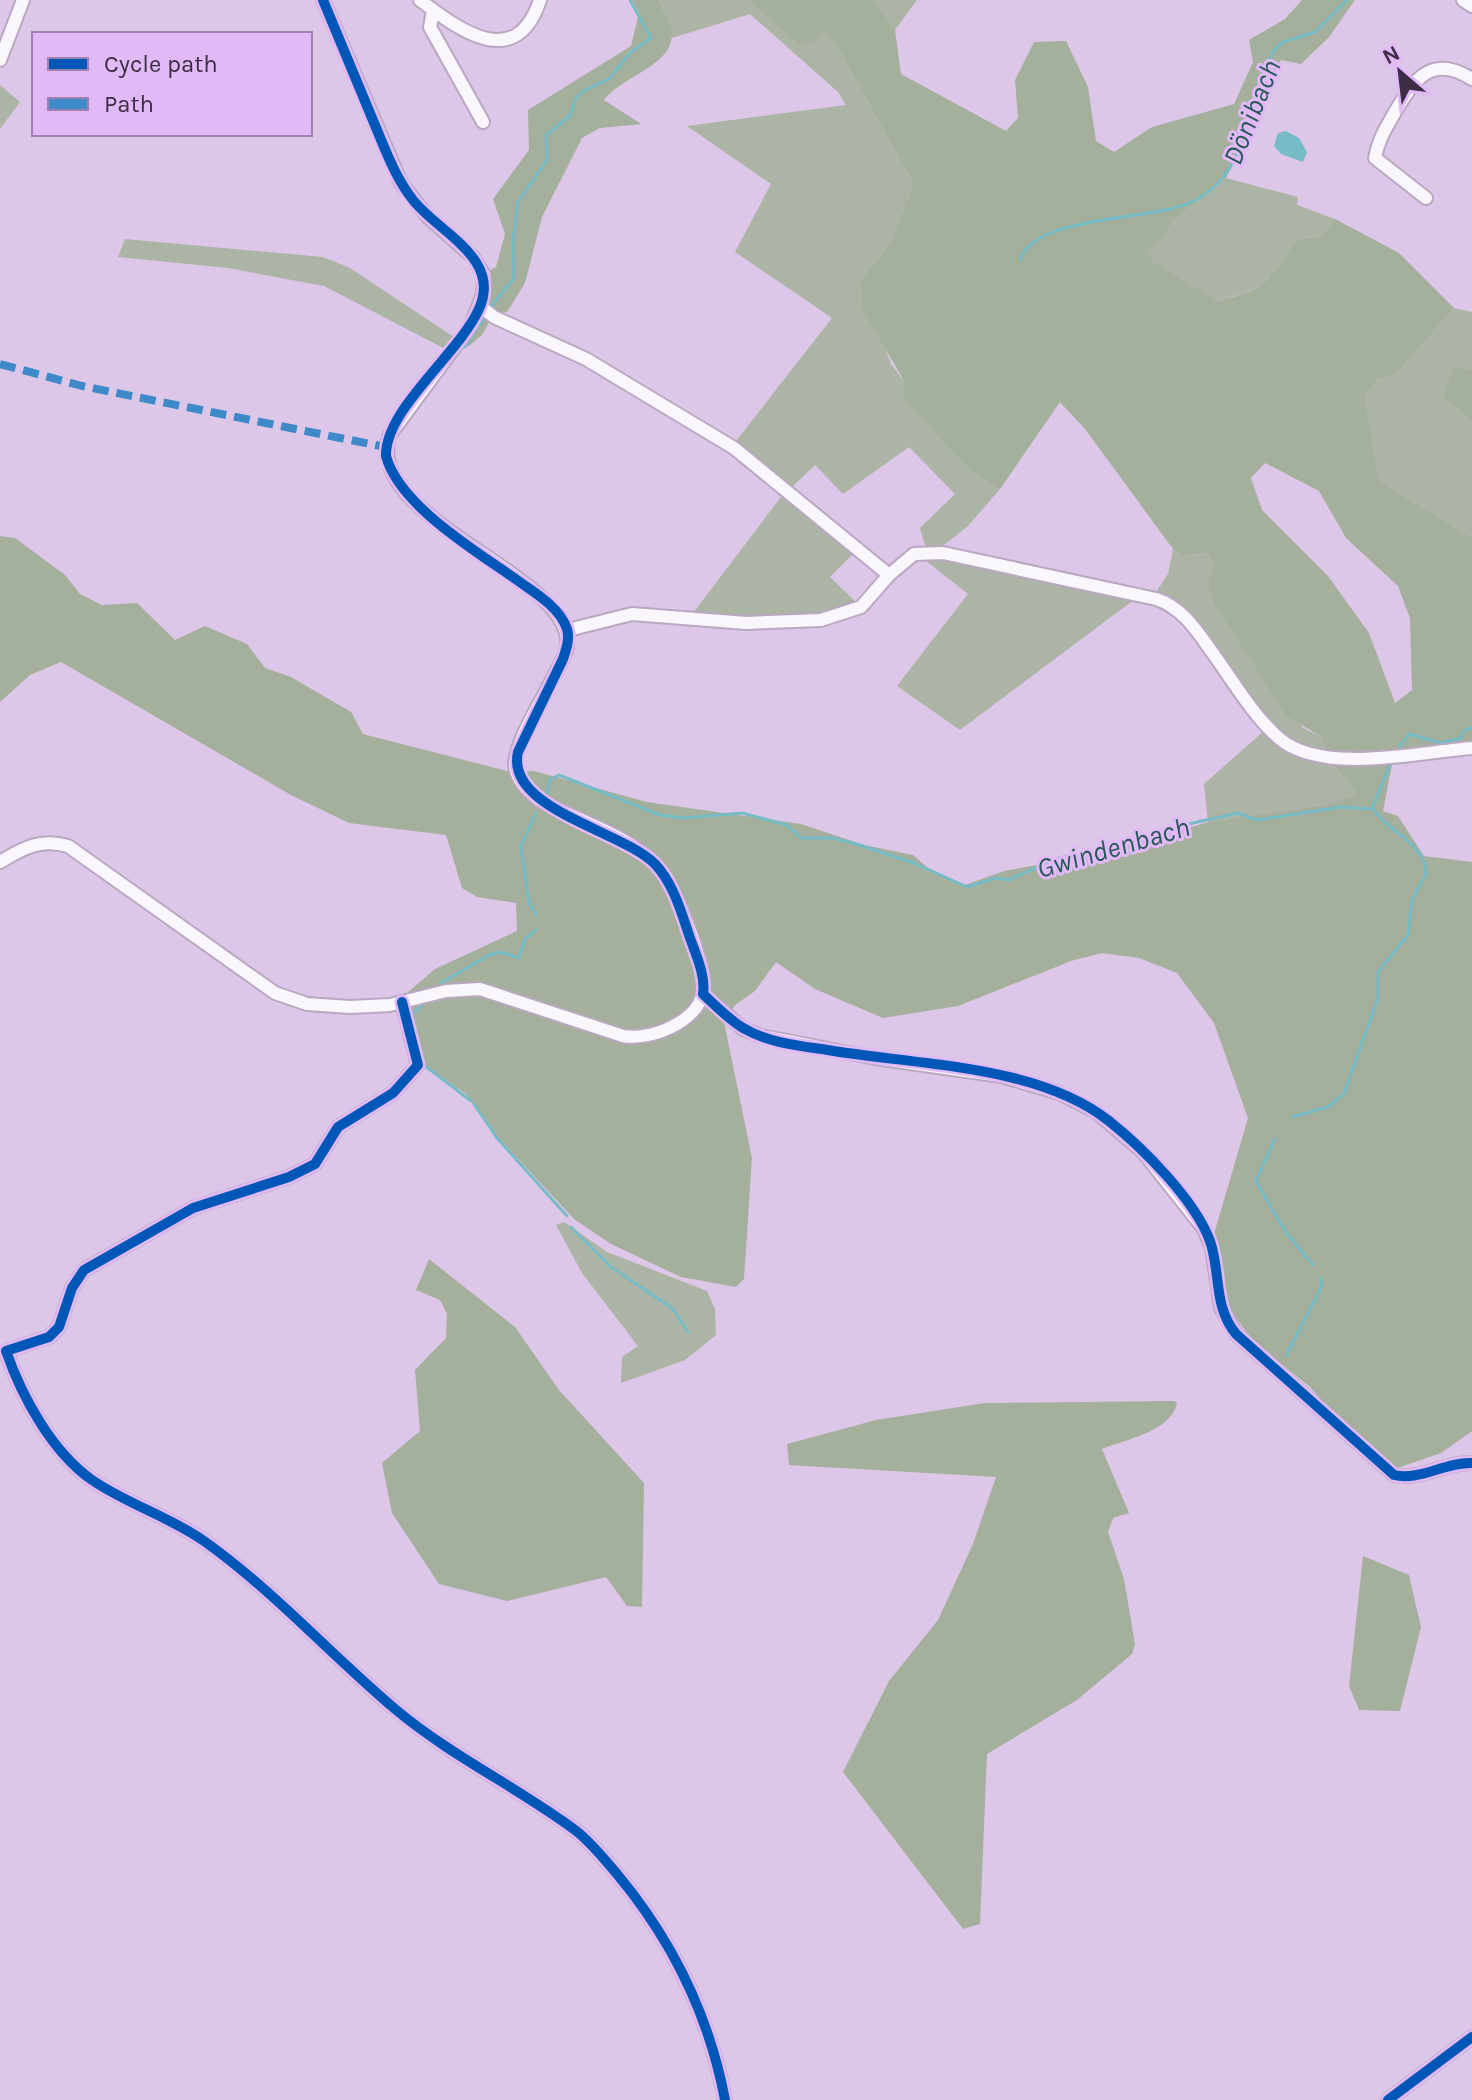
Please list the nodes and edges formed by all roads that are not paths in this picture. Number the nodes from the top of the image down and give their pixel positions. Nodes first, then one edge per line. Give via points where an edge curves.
1 (23, 0) edge
2 (323, 0) edge
3 (420, 0) edge
4 (540, 0) edge
5 (1463, 0) edge
6 (1472, 6) edge
7 (433, 10) junction
8 (0, 60) edge
9 (1472, 79) edge
10 (483, 122) dead end
11 (1426, 198) dead end
12 (480, 306) junction
13 (889, 575) junction
14 (568, 630) junction
15 (1472, 748) edge
16 (0, 862) edge
17 (703, 994) junction
18 (402, 1002) junction
19 (3, 1345) edge
20 (1472, 1463) edge
21 (1472, 2037) edge
22 (725, 2100) edge
23 (1388, 2100) edge

1 - 8 street
2 - 12 street via 401,183 481,268 485,282
3 - 7 street
4 - 7 street via 521,33 499,41 468,34
5 - 6 street
7 - 10 street via 430,27
9 - 11 street via 1447,69 1421,75 1378,141 1375,158
12 - 13 street via 599,367 734,448
12 - 14 street via 460,343 395,424 385,447 388,464 421,507 545,601
13 - 14 street via 861,607 821,620 746,623 632,614
13 - 15 street via 914,554 943,553 1156,599 1186,618 1265,723 1295,748 1365,758
14 - 17 street via 563,659 518,752 517,774 539,800 622,841 662,872 699,964
16 - 18 street via 45,841 68,846 288,999 329,1007
17 - 18 street via 670,1026 631,1037 491,991 458,989
17 - 20 street via 743,1029 761,1036 1011,1078 1096,1112 1143,1152 1204,1229 1220,1303 1236,1334 1394,1475 1404,1478
18 - 19 street via 418,1065 393,1093 338,1127 315,1164 193,1208 84,1270 59,1327 49,1337
19 - 22 street via 24,1396 91,1480 203,1540 444,1748 501,1779 585,1838 634,1895 674,1956 706,2024
21 - 23 street

